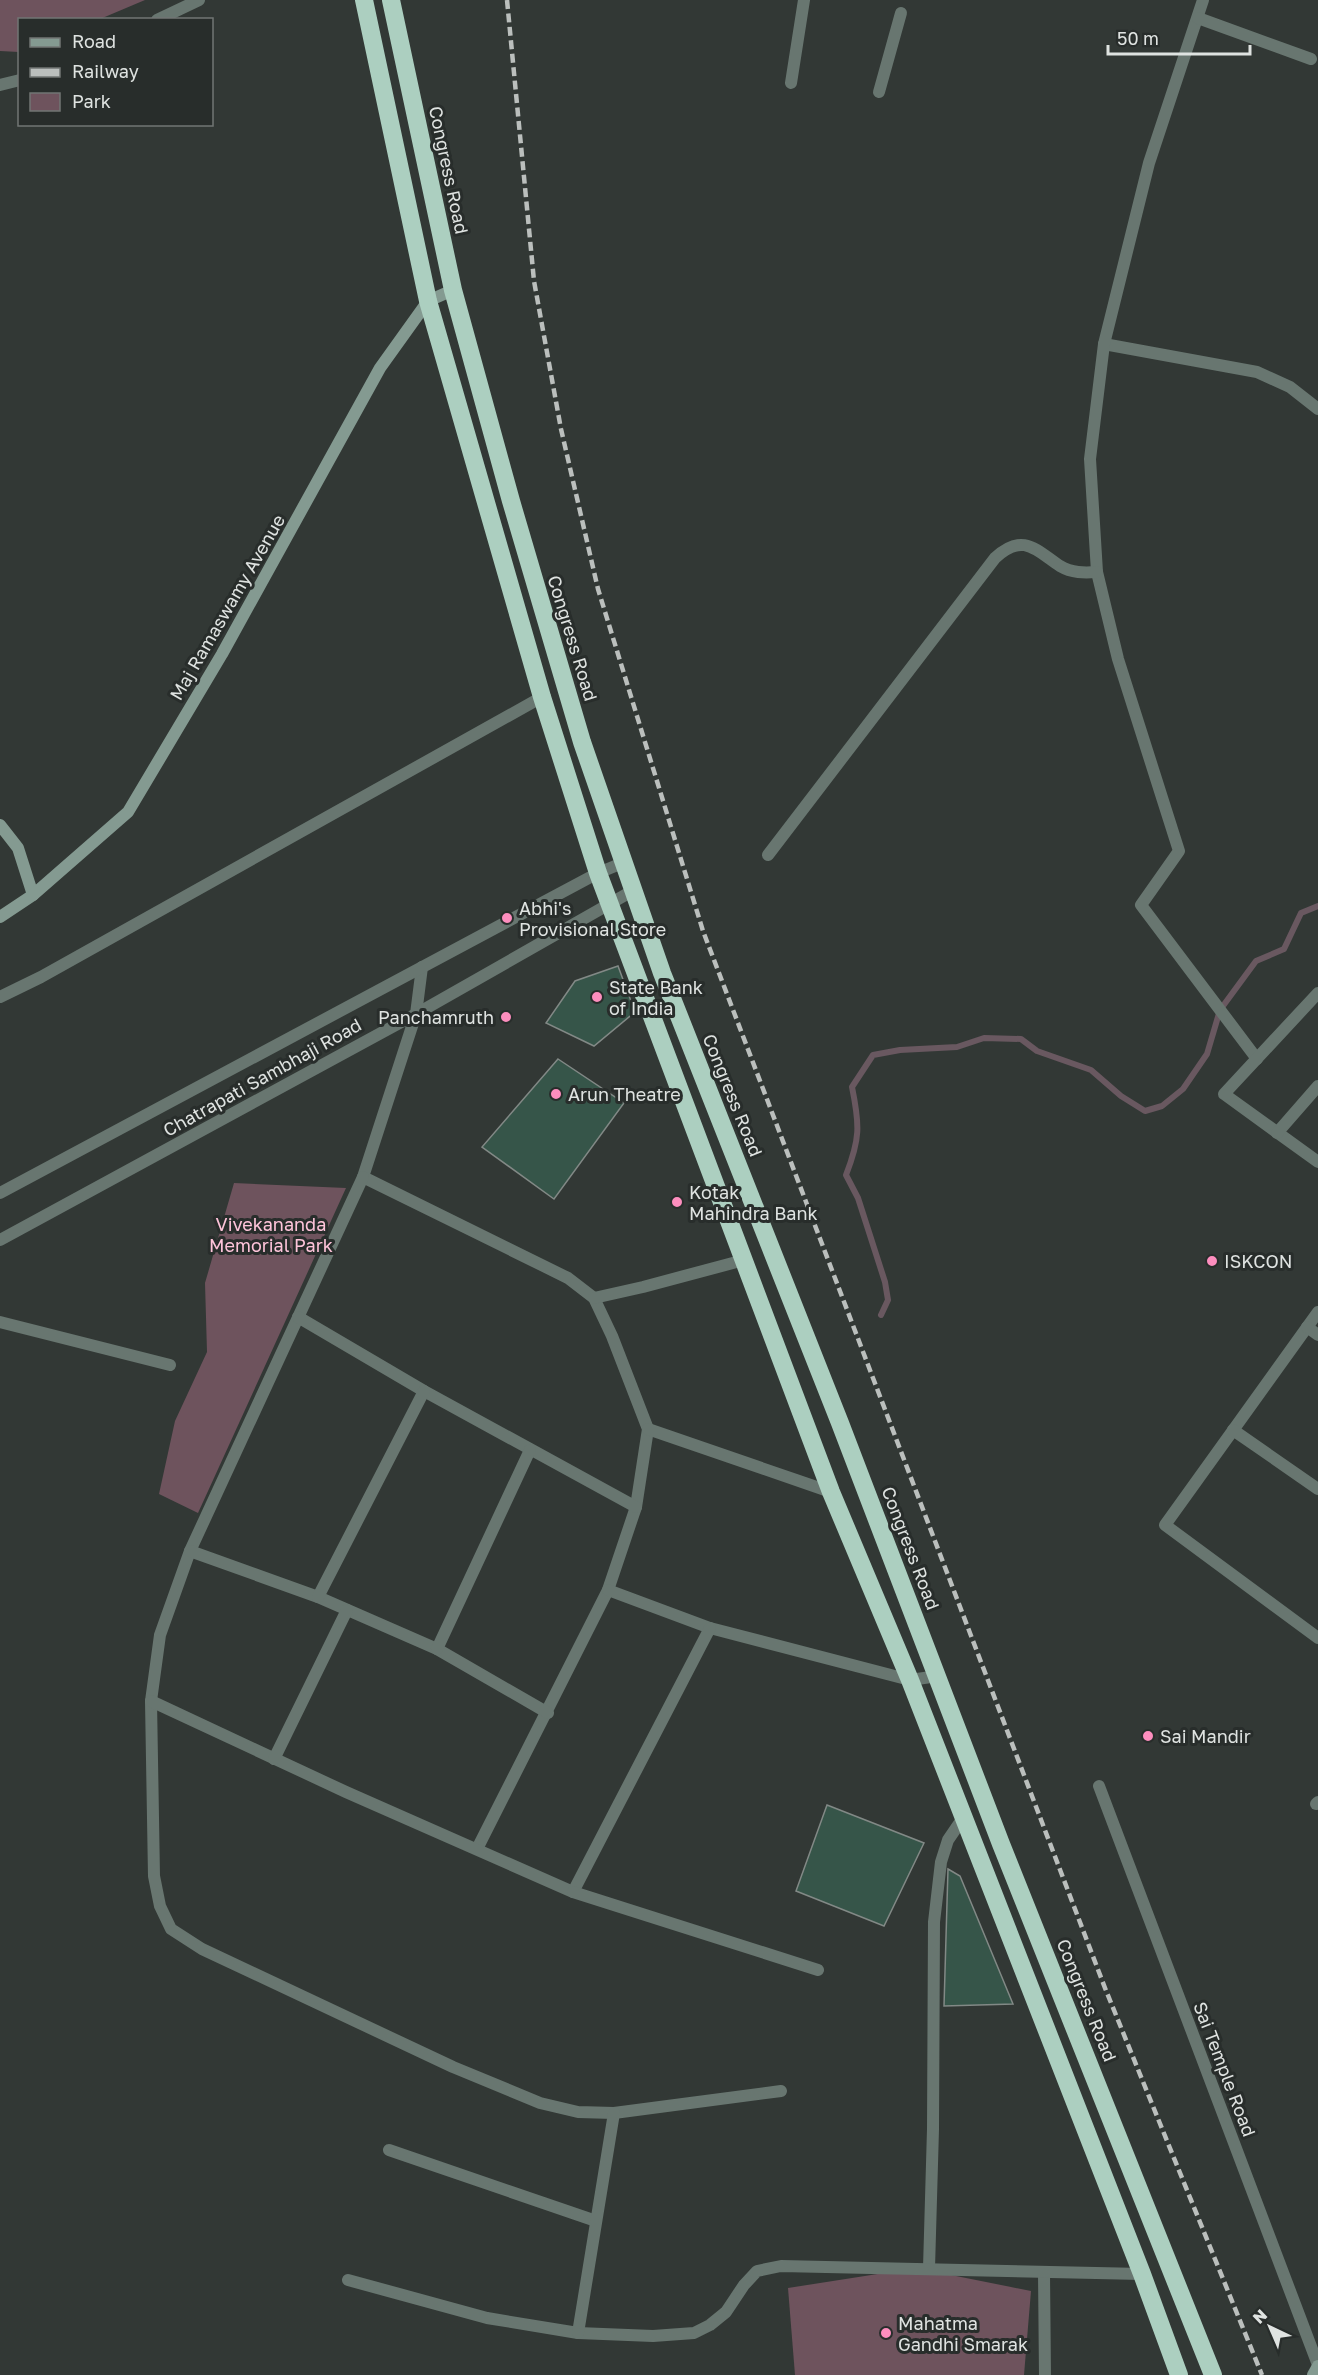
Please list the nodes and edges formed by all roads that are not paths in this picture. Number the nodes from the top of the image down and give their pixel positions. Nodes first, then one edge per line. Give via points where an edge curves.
1 (199, 0) edge
2 (364, 0) edge
3 (391, 0) edge
4 (804, 0) edge
5 (1203, 0) edge
6 (901, 13) dead end
7 (161, 18) edge
8 (1198, 18) junction
9 (1311, 59) dead end
10 (18, 80) edge
11 (791, 83) dead end
12 (0, 85) edge
13 (879, 92) dead end
14 (453, 290) junction
15 (428, 301) junction
16 (1104, 344) junction
17 (1318, 409) edge
18 (1097, 572) junction
19 (542, 697) junction
20 (0, 825) edge
21 (768, 855) dead end
22 (625, 862) junction
23 (598, 873) junction
24 (634, 890) junction
25 (33, 894) junction
26 (608, 903) junction
27 (0, 917) edge
28 (422, 968) junction
29 (1318, 993) edge
30 (0, 997) edge
31 (416, 1014) junction
32 (1257, 1059) junction
33 (1318, 1086) edge
34 (1277, 1133) junction
35 (1318, 1162) edge
36 (363, 1177) junction
37 (0, 1193) edge
38 (0, 1240) edge
39 (744, 1260) junction
40 (594, 1298) junction
41 (1318, 1312) edge
42 (298, 1317) junction
43 (0, 1322) edge
44 (1307, 1327) junction
45 (1318, 1335) edge
46 (170, 1365) dead end
47 (424, 1391) junction
48 (648, 1429) junction
49 (1233, 1430) junction
50 (530, 1450) junction
51 (1318, 1489) edge
52 (831, 1492) junction
53 (636, 1507) junction
54 (190, 1551) junction
55 (608, 1590) junction
56 (318, 1597) junction
57 (347, 1610) junction
58 (710, 1628) junction
59 (1318, 1638) edge
60 (437, 1649) junction
61 (938, 1676) junction
62 (910, 1680) junction
63 (151, 1701) junction
64 (548, 1713) junction
65 (274, 1759) junction
66 (1099, 1786) dead end
67 (963, 1818) junction
68 (477, 1849) junction
69 (573, 1892) junction
70 (818, 1970) dead end
71 (781, 2091) dead end
72 (614, 2113) junction
73 (389, 2150) dead end
74 (596, 2221) junction
75 (928, 2268) junction
76 (1044, 2273) junction
77 (1142, 2274) junction
78 (348, 2280) dead end
79 (578, 2333) junction
80 (1318, 2365) edge
81 (1172, 2366) edge
82 (1045, 2375) edge
83 (1179, 2375) edge
84 (1213, 2375) edge
85 (1313, 2375) edge

1 - 7 street
2 - 15 highway
3 - 14 highway, Congress Road
4 - 11 street
5 - 8 street
6 - 13 street
8 - 9 street
8 - 16 street via 1149,163
10 - 12 street
14 - 15 street
14 - 22 highway, Congress Road via 550,636 582,742
15 - 19 highway
15 - 25 street, Maj Ramaswamy Avenue via 380,368 222,654 128,812
16 - 17 street via 1257,372 1290,387
16 - 18 street via 1090,459
18 - 21 street via 1061,567 1032,547 1019,544 1006,548
18 - 32 street via 1118,659 1179,851 1141,905
19 - 23 highway
19 - 30 street
20 - 25 street via 18,848
22 - 23 street, Chatrapati Sambhaji Road
22 - 24 highway, Congress Road
23 - 26 highway
23 - 28 street, Chatrapati Sambhaji Road
24 - 26 street, Chatrapati Sambhaji Road
24 - 61 highway, Congress Road via 662,973
25 - 27 street, Maj Ramaswamy Avenue
26 - 31 street, Chatrapati Sambhaji Road
26 - 39 highway
28 - 31 street
28 - 37 street, Chatrapati Sambhaji Road
29 - 32 street
31 - 36 street
31 - 38 street, Chatrapati Sambhaji Road
32 - 34 street via 1224,1094
33 - 34 street
34 - 35 street
36 - 40 street via 568,1278
36 - 42 street
39 - 40 street
39 - 52 highway
40 - 48 street
41 - 44 street
42 - 47 street
42 - 54 street
43 - 46 street
44 - 45 street
44 - 49 street
47 - 50 street
47 - 56 street
48 - 52 street
48 - 53 street
49 - 51 street
49 - 59 street via 1165,1525
50 - 53 street
50 - 60 street
52 - 62 highway
53 - 55 street
54 - 56 street
54 - 63 street via 160,1635
55 - 58 street
55 - 64 street
56 - 57 street
57 - 60 street
57 - 65 street
58 - 62 street
58 - 69 street
60 - 64 street
61 - 62 street
61 - 84 highway, Congress Road
62 - 67 highway
63 - 65 street
63 - 72 street via 154,1876 160,1906 171,1929 202,1949 453,2067 540,2103 579,2112
64 - 68 street
65 - 68 street
66 - 80 street, Sai Temple Road
67 - 75 street via 948,1839 941,1862 934,1922
67 - 77 highway
68 - 69 street
69 - 70 street
71 - 72 street
72 - 74 street
73 - 74 street
74 - 79 street
75 - 76 street
75 - 79 street via 781,2266 757,2271 726,2313 694,2334
76 - 77 street
76 - 82 street
77 - 81 highway
78 - 79 street via 487,2318
80 - 85 street
81 - 83 highway

